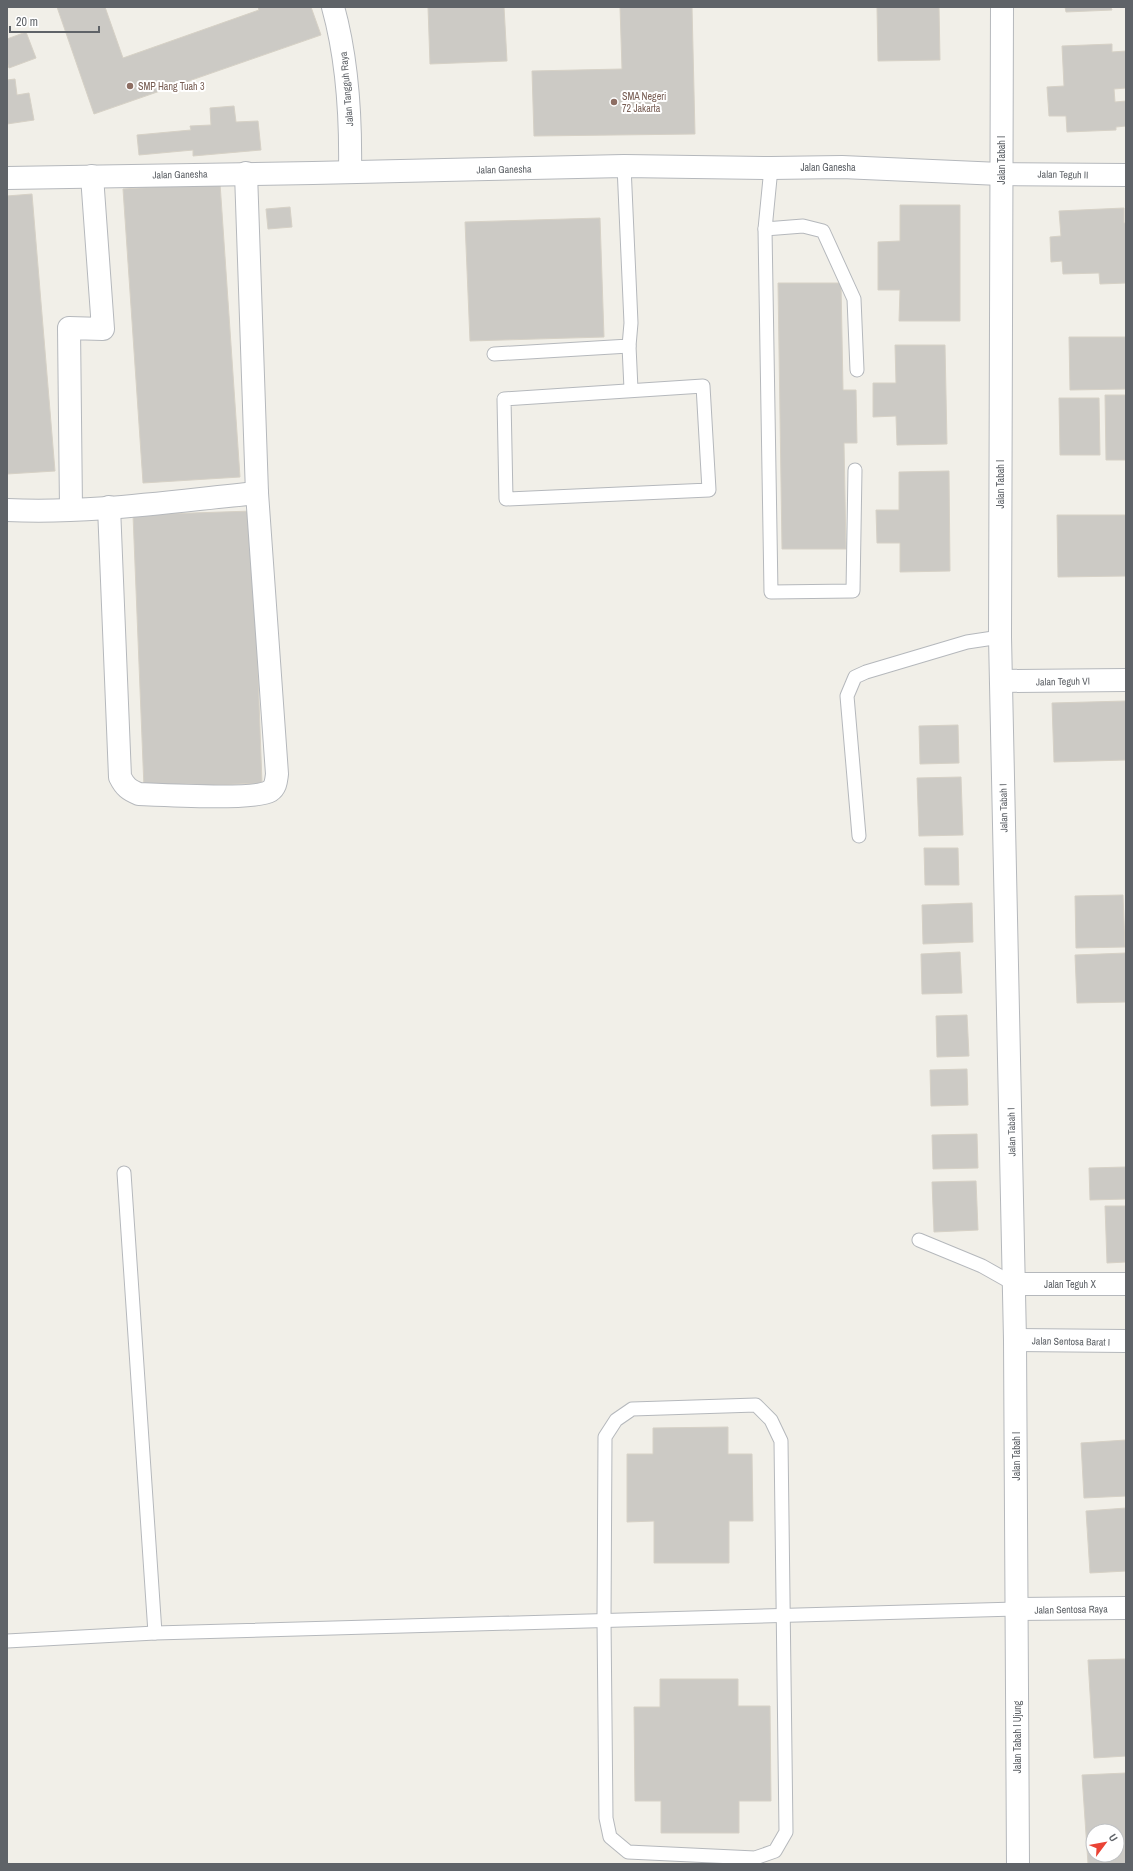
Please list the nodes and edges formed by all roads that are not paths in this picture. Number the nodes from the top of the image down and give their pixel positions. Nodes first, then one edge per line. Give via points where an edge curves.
1 (333, 7) edge
2 (1002, 7) edge
3 (624, 166) junction
4 (771, 168) junction
5 (350, 172) junction
6 (246, 173) junction
7 (1000, 174) junction
8 (1126, 175) edge
9 (92, 176) junction
10 (7, 178) edge
11 (765, 229) junction
12 (629, 346) junction
13 (494, 354) dead end
14 (857, 370) dead end
15 (631, 389) junction
16 (855, 470) dead end
17 (257, 493) junction
18 (109, 508) junction
19 (71, 509) junction
20 (7, 510) edge
21 (1000, 637) junction
22 (1126, 680) edge
23 (1001, 682) junction
24 (858, 836) dead end
25 (124, 1173) dead end
26 (919, 1240) dead end
27 (1014, 1284) junction
28 (1126, 1284) edge
29 (1015, 1340) junction
30 (1126, 1342) edge
31 (1126, 1608) edge
32 (1016, 1609) junction
33 (783, 1615) junction
34 (604, 1620) junction
35 (155, 1633) junction
36 (7, 1641) edge
37 (1018, 1864) edge

1 - 5 street, Jalan Tangguh Raya via 345,61
2 - 7 street, Jalan Tabah I
3 - 4 street, Jalan Ganesha
3 - 5 street, Jalan Ganesha
3 - 12 lane via 631,323
4 - 7 street, Jalan Ganesha via 842,167
4 - 11 lane
5 - 6 street, Jalan Ganesha
6 - 9 street, Jalan Ganesha
6 - 17 street
7 - 8 street, Jalan Teguh II
7 - 21 street, Jalan Tabah I
9 - 10 street, Jalan Ganesha
9 - 19 street via 103,329 68,328
11 - 14 lane via 803,226 823,231 854,298
11 - 16 lane via 771,592 853,591
12 - 13 lane
12 - 15 lane
15 - 15 lane via 703,386 709,490 506,499 504,399
17 - 18 street
17 - 18 street via 277,774 276,784 271,790 252,796 139,794 129,791 120,777
18 - 19 street
19 - 20 street
21 - 23 street, Jalan Tabah I
21 - 24 lane via 967,642 855,677 847,696
22 - 23 street, Jalan Teguh VI
23 - 27 street, Jalan Tabah I
25 - 35 lane
26 - 27 lane via 982,1266
27 - 28 street, Jalan Teguh X
27 - 29 street, Jalan Tabah I
29 - 30 street, Jalan Sentosa Barat I
29 - 32 street, Jalan Tabah I
31 - 32 street, Jalan Sentosa Raya
32 - 33 lane
32 - 37 street, Jalan Tabah I Ujung
33 - 34 lane
33 - 34 lane via 782,1441 771,1420 756,1405 640,1408 632,1409 616,1420 605,1437
33 - 34 lane via 786,1832 775,1850 755,1858 628,1852 610,1837 606,1818
34 - 35 lane
35 - 36 lane

